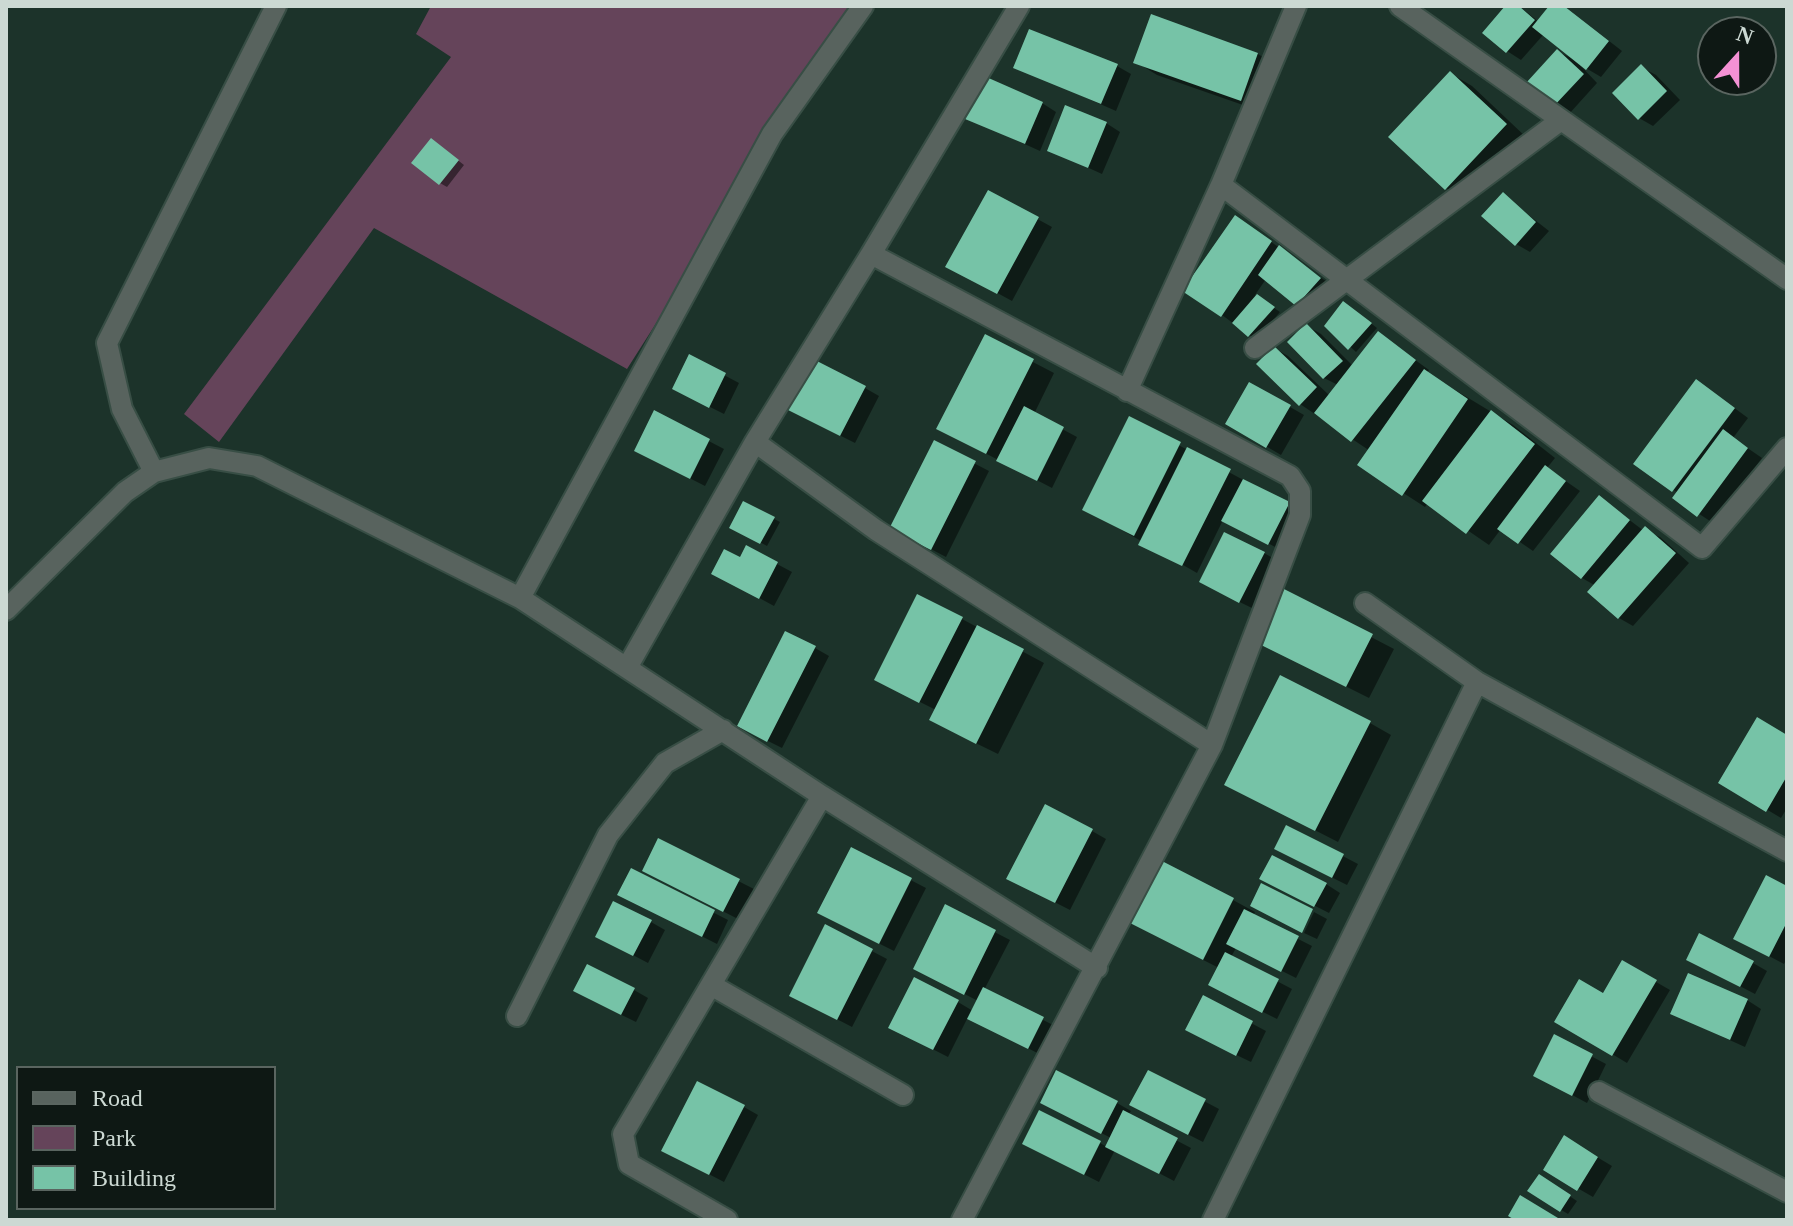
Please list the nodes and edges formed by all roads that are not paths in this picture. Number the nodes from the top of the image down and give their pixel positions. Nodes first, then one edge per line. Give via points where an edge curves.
1 (276, 6) edge
2 (863, 6) edge
3 (1019, 6) edge
4 (1296, 6) edge
5 (1400, 6) edge
6 (1561, 120) junction
7 (1221, 185) junction
8 (871, 254) junction
9 (1345, 279) junction
10 (1787, 279) edge
11 (1255, 348) dead end
12 (1127, 391) junction
13 (755, 442) junction
14 (1787, 448) edge
15 (154, 472) junction
16 (520, 598) junction
17 (1365, 603) dead end
18 (6, 610) edge
19 (628, 666) junction
20 (1477, 682) junction
21 (723, 730) junction
22 (1212, 745) junction
23 (822, 796) junction
24 (1787, 851) edge
25 (1097, 968) junction
26 (711, 985) junction
27 (517, 1016) dead end
28 (1599, 1092) dead end
29 (903, 1095) dead end
30 (1787, 1192) edge
31 (727, 1220) edge
32 (962, 1220) edge
33 (1213, 1220) edge

1 - 15 street via 107,343 122,409
2 - 16 street via 772,134
3 - 8 street
4 - 7 street
5 - 6 street
6 - 9 street
6 - 10 street
7 - 9 street
7 - 12 street
8 - 12 street
8 - 13 street
9 - 11 street
9 - 14 street via 1702,548
12 - 22 street via 1290,476 1300,491 1300,515
13 - 19 street
13 - 22 street via 876,530
15 - 16 street via 209,458 257,466
15 - 18 street via 125,492
16 - 19 street
17 - 20 street
19 - 21 street
20 - 24 street
20 - 33 street
21 - 23 street
21 - 27 street via 665,763 608,835
22 - 25 street
23 - 25 street
23 - 26 street
25 - 32 street
26 - 29 street
26 - 31 street via 623,1134 629,1164
28 - 30 street

